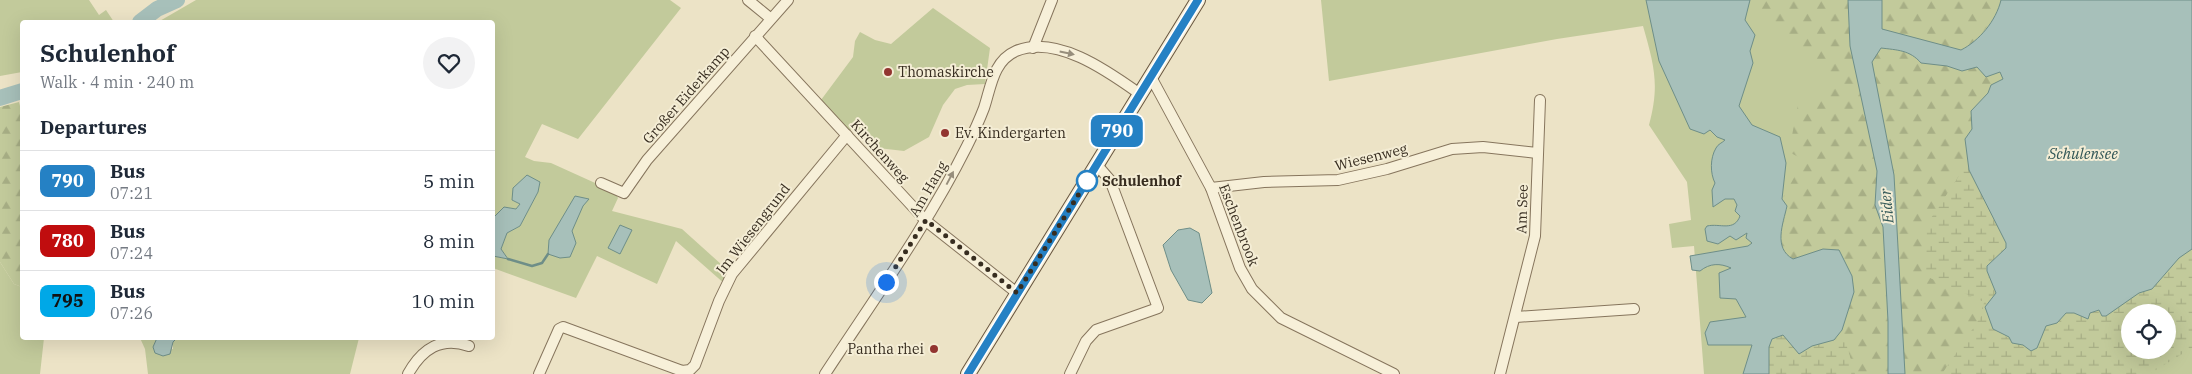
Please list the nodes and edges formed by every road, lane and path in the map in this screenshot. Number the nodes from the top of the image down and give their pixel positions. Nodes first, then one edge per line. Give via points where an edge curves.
1 (748, 0) edge
2 (788, 0) edge
3 (1052, 0) edge
4 (1198, 0) edge
5 (770, 18) junction
6 (755, 36) junction
7 (1034, 48) junction
8 (1151, 77) junction
9 (1140, 94) junction
10 (1540, 100) dead end
11 (847, 135) junction
12 (1537, 153) junction
13 (1097, 165) junction
14 (601, 183) dead end
15 (1210, 188) junction
16 (926, 220) junction
17 (1017, 293) junction
18 (1635, 309) dead end
19 (1516, 317) junction
20 (469, 346) dead end
21 (408, 374) edge
22 (539, 374) edge
23 (825, 374) edge
24 (968, 374) edge
25 (1070, 374) edge
26 (1394, 374) edge
27 (1500, 374) edge

1 - 5 street
2 - 5 street, Großer Eiderkamp
3 - 7 street
4 - 8 main road
5 - 6 street, Großer Eiderkamp
6 - 11 street, Kirchenweg
6 - 14 street, Großer Eiderkamp via 647,160 624,193
7 -> 9 street, Am Hang via 1075,54 1106,70
16 -> 7 street, Am Hang via 968,145 999,65 1016,51
8 - 9 main road
8 - 15 street, Eschenbrook
9 - 13 main road
10 - 12 street, Am See
11 - 16 street, Kirchenweg
11 - 22 street, Im Wiesengrund via 732,274 695,365 690,370 682,371 563,327 559,329
12 - 15 street, Wiesenweg via 1464,148 1338,180 1264,182
12 - 19 street, Am See via 1535,236
13 - 17 main road
13 - 25 street via 1110,180 1158,308 1096,330 1086,341
15 - 26 street, Eschenbrook via 1240,268 1265,304 1281,318
16 - 17 street, Kirchenweg
16 - 23 street, Am Hang
17 - 24 main road
18 - 19 street
19 - 27 street, Am See
20 - 21 street via 455,341 443,342 421,356

